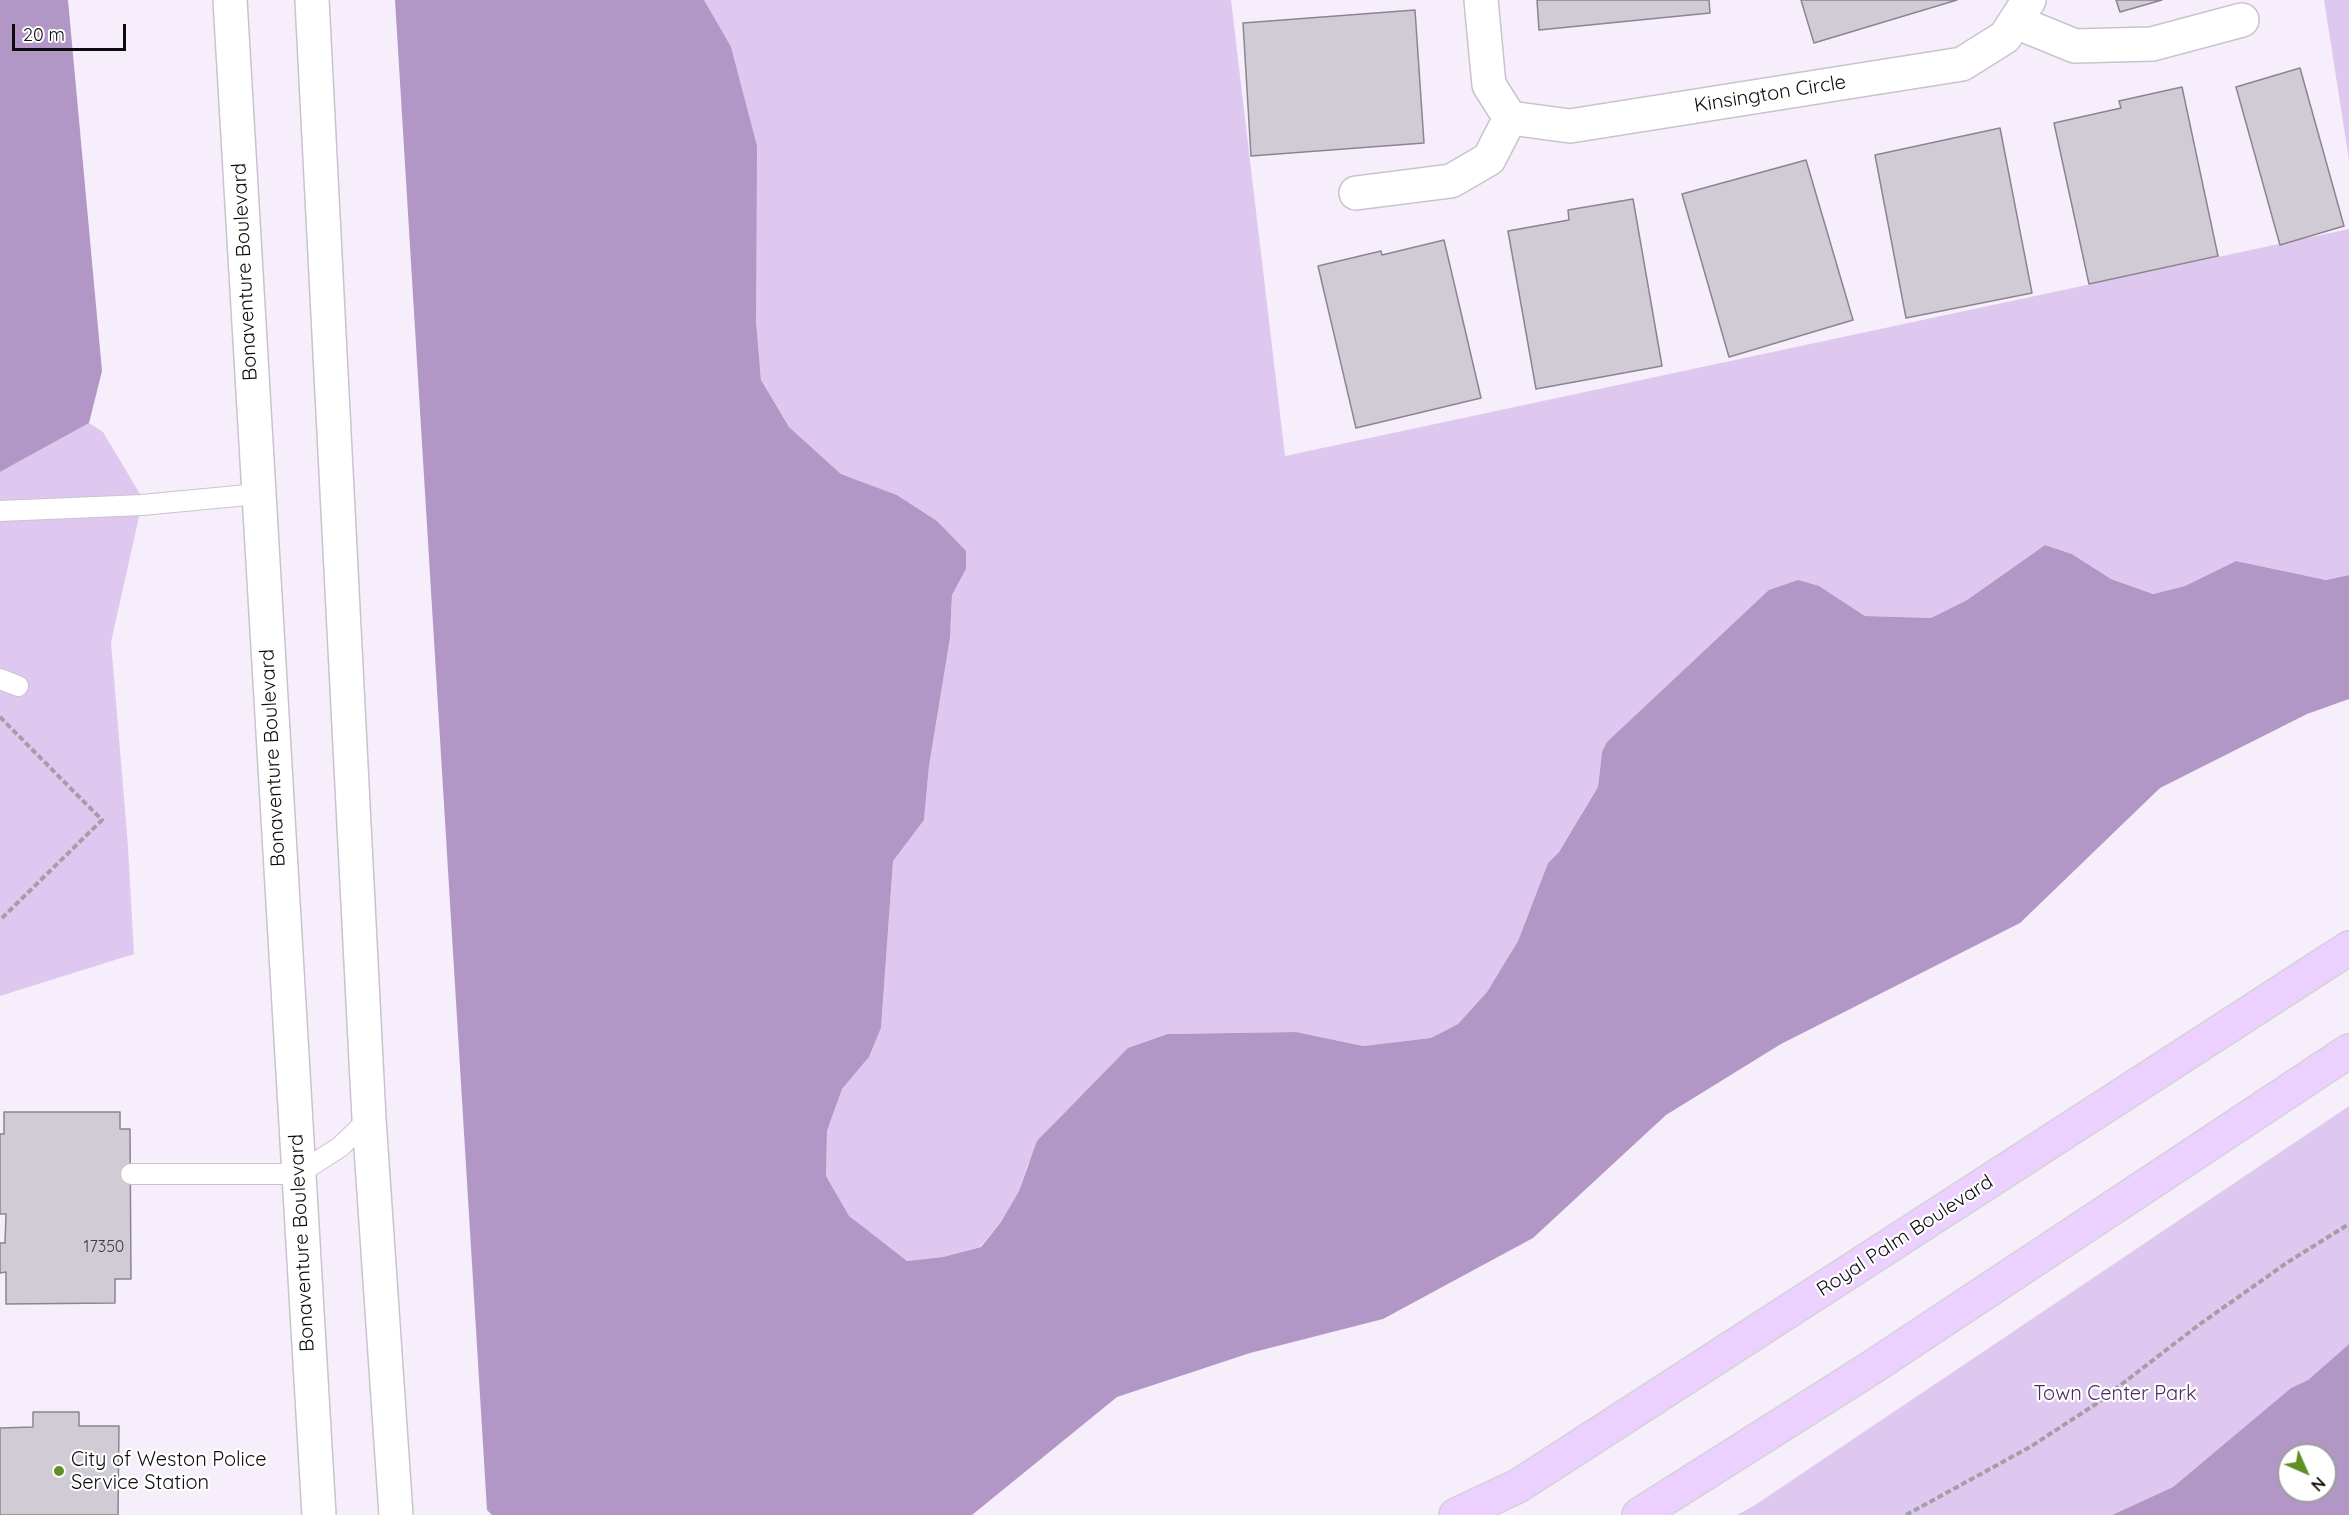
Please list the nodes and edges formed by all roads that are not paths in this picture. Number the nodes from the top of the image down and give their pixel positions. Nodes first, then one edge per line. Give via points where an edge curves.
1 (230, 0) edge
2 (312, 0) edge
3 (1481, 0) edge
4 (2022, 11) edge
5 (2242, 20) dead end
6 (1510, 118) junction
7 (1356, 193) dead end
8 (258, 494) junction
9 (0, 512) edge
10 (0, 679) edge
11 (18, 687) dead end
12 (2349, 948) edge
13 (2349, 1051) edge
14 (369, 1119) junction
15 (131, 1174) dead end
16 (298, 1174) junction
17 (320, 1515) edge
18 (396, 1515) edge
19 (1455, 1515) edge
20 (1639, 1515) edge

1 - 8 main road, Bonaventure Boulevard
2 - 14 main road
3 - 6 main road via 1489,86
4 - 5 main road, Kinsington Circle via 2075,46 2152,44
4 - 6 main road, Kinsington Circle via 2005,37 1962,64 1570,126
6 - 7 main road via 1489,159 1451,181
8 - 9 lane
8 - 16 main road, Bonaventure Boulevard
10 - 11 lane
12 - 19 main road, Royal Palm Boulevard via 1518,1486
13 - 20 main road via 1871,1368
14 - 16 lane via 340,1147
14 - 18 main road
15 - 16 lane
16 - 17 main road, Bonaventure Boulevard

